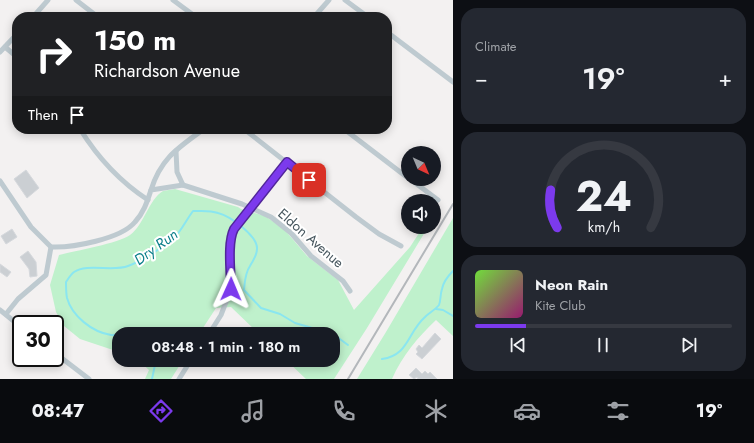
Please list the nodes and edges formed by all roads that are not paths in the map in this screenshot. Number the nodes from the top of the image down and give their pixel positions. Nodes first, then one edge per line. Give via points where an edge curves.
1 (48, 0) edge
2 (76, 0) edge
3 (173, 0) edge
4 (329, 0) edge
5 (345, 0) edge
6 (37, 12) edge
7 (92, 12) edge
8 (189, 12) edge
9 (318, 12) edge
10 (361, 12) edge
11 (392, 36) edge
12 (12, 39) edge
13 (5, 47) junction
14 (0, 52) edge
15 (12, 53) edge
16 (453, 82) edge
17 (83, 134) edge
18 (198, 134) edge
19 (251, 134) edge
20 (351, 134) edge
21 (176, 151) junction
22 (287, 162) junction
23 (401, 172) edge
24 (0, 182) edge
25 (183, 185) junction
26 (420, 186) edge
27 (151, 190) junction
28 (430, 194) edge
29 (148, 200) junction
30 (252, 208) junction
31 (401, 246) dead end
32 (51, 247) junction
33 (350, 291) dead end
34 (0, 310) edge
35 (6, 314) junction
36 (12, 319) edge
37 (213, 327) edge
38 (64, 360) edge
39 (187, 367) edge
40 (86, 378) edge
41 (179, 379) edge

1 - 6 street
2 - 7 street
3 - 8 street
4 - 9 street
5 - 10 street
11 - 16 street
12 - 13 street
13 - 14 street
13 - 15 street
17 - 29 street via 114,174
18 - 21 street
19 - 22 street
20 - 23 street
21 - 25 street via 177,172
21 - 27 street via 161,166
22 - 30 street
22 - 31 street via 379,234
24 - 32 street via 31,227
25 - 27 street, Eldon Avenue
25 - 30 street, Eldon Avenue
26 - 28 street
27 - 29 street
29 - 32 street via 134,223 119,234 78,245
30 - 33 street, Eldon Avenue via 291,233 311,256 343,281
30 - 37 street via 231,236 231,289 221,315
32 - 35 street via 46,275 18,299
34 - 35 street
35 - 36 street
38 - 40 street
39 - 41 street

